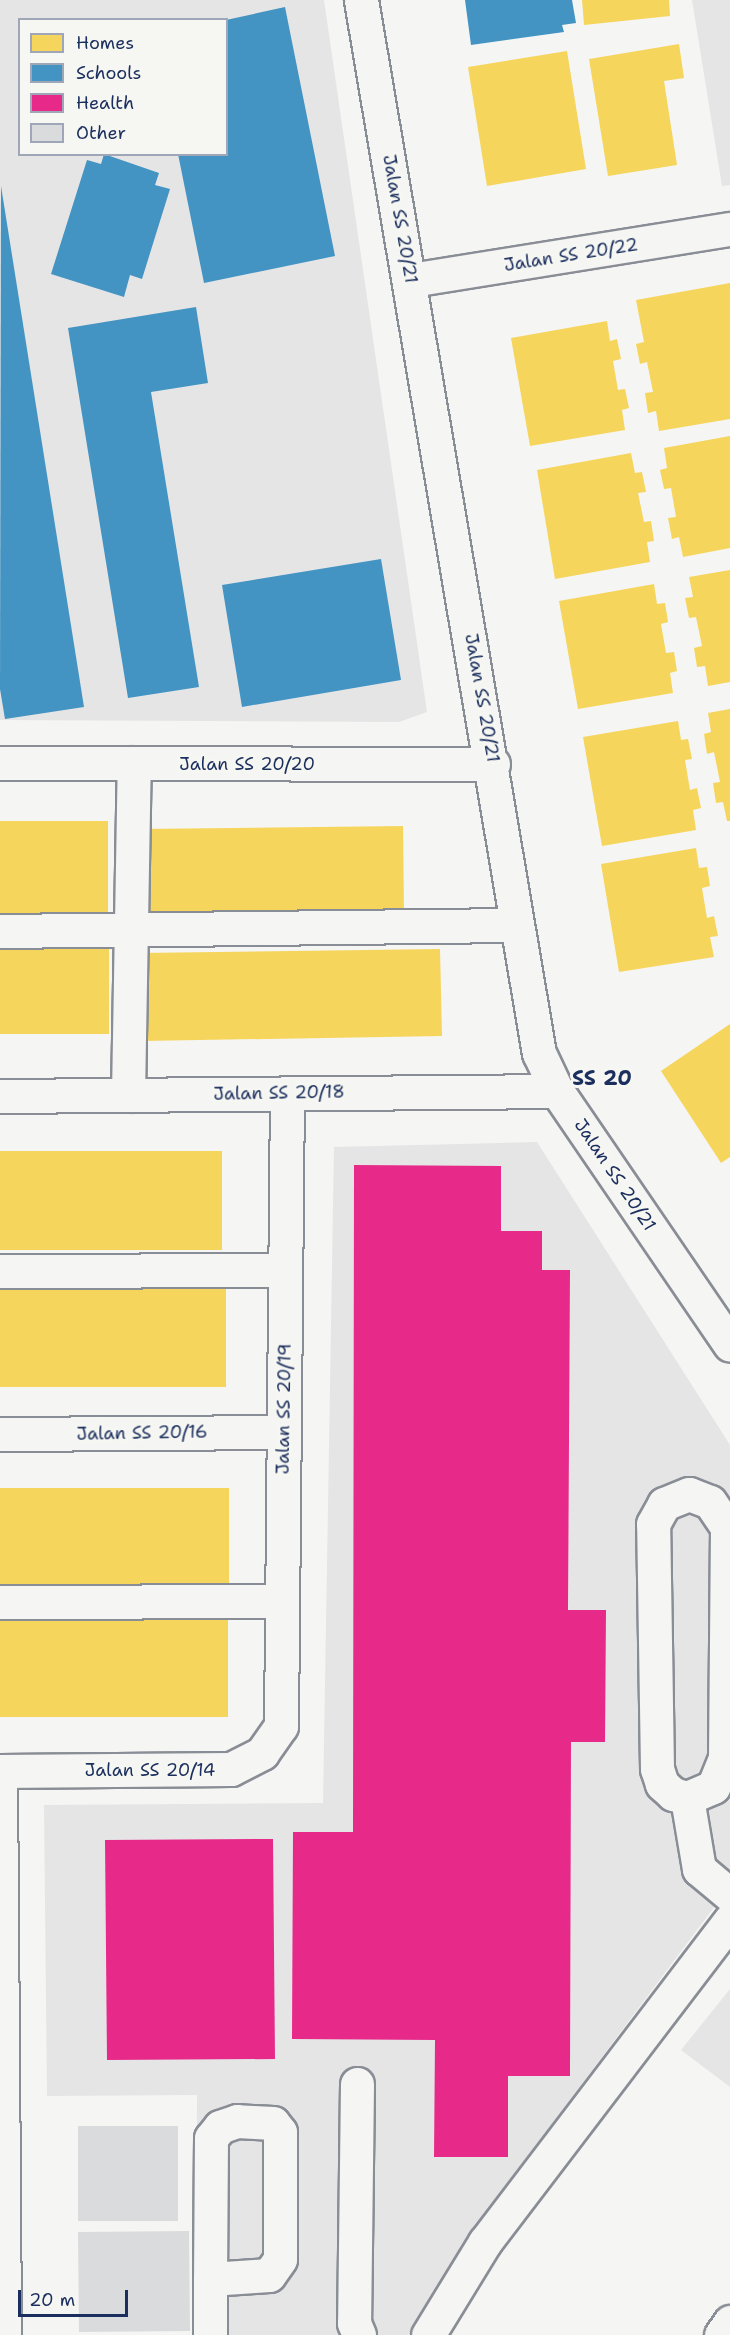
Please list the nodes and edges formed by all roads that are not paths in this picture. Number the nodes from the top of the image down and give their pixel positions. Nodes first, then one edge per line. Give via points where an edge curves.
1 (361, 0) edge
2 (730, 229) edge
3 (411, 280) junction
4 (0, 763) edge
5 (134, 763) junction
6 (493, 764) junction
7 (516, 925) junction
8 (130, 930) junction
9 (0, 931) edge
10 (557, 1090) junction
11 (287, 1093) junction
12 (128, 1095) junction
13 (0, 1096) edge
14 (285, 1270) junction
15 (0, 1271) edge
16 (730, 1345) edge
17 (284, 1432) junction
18 (0, 1434) edge
19 (282, 1601) junction
20 (0, 1602) edge
21 (281, 1726) joint
22 (0, 1771) edge
23 (687, 1798) junction
24 (730, 1895) edge
25 (730, 1920) edge
26 (357, 2084) dead end
27 (2, 2254) edge
28 (210, 2278) junction
29 (730, 2322) edge
30 (4, 2335) edge
31 (210, 2335) edge
32 (359, 2335) edge
33 (428, 2335) edge
34 (721, 2335) edge

1 - 3 street, Jalan SS 20/21
2 - 3 street, Jalan SS 20/22
3 - 6 street, Jalan SS 20/21
4 - 5 street, Jalan SS 20/20
5 - 6 street, Jalan SS 20/20
5 - 8 street
6 - 7 street, Jalan SS 20/21
7 - 8 street
7 - 10 street, Jalan SS 20/21 via 539,1053
8 - 9 street
8 - 12 street
10 - 11 street, Jalan SS 20/18
10 - 16 street, Jalan SS 20/21
11 - 12 street, Jalan SS 20/18
11 - 14 street, Jalan SS 20/19
12 - 13 street, Jalan SS 20/18
14 - 15 street
14 - 17 street, Jalan SS 20/19
17 - 18 street, Jalan SS 20/16
17 - 19 street, Jalan SS 20/19
19 - 20 street
19 - 21 street, Jalan SS 20/19
21 - 22 street, Jalan SS 20/14 via 262,1753 231,1769
22 - 27 street
23 - 23 street via 708,1791 722,1773 727,1527 710,1502 689,1494 664,1504 653,1524 657,1769 662,1784 673,1794
23 - 24 street via 699,1869
25 - 33 street via 485,2242
26 - 32 street via 354,2323
27 - 30 street
28 - 28 street via 269,2275 280,2259 280,2132 273,2122 237,2121 220,2127 211,2138
28 - 31 street
29 - 34 street

